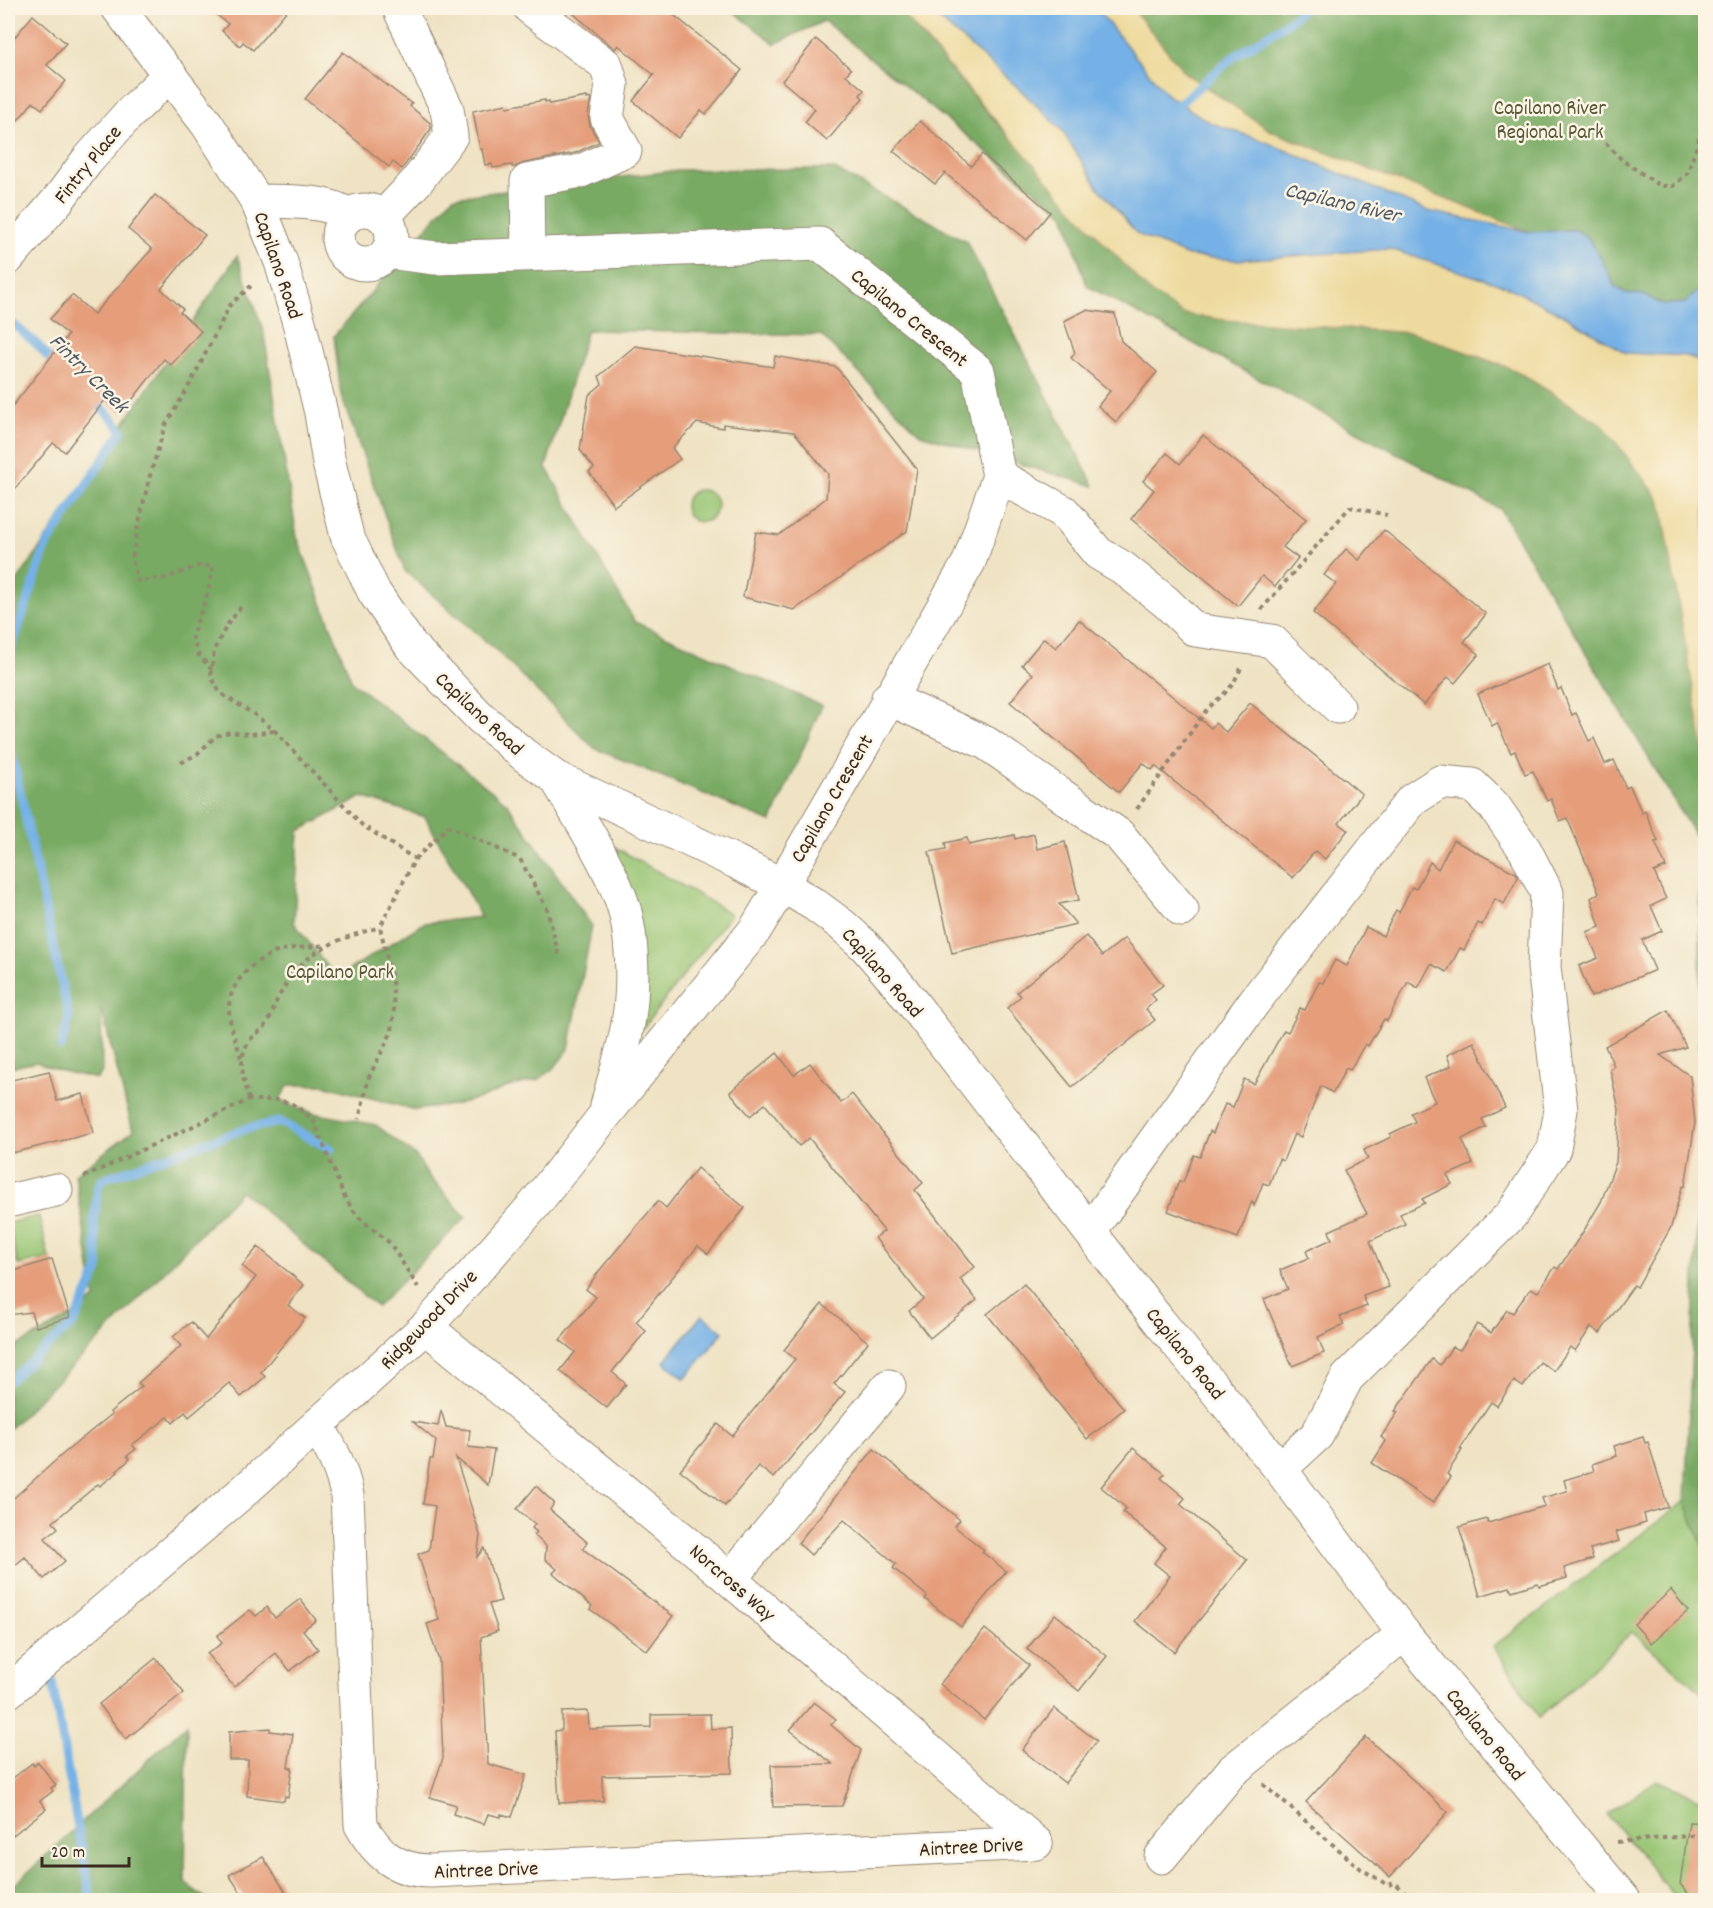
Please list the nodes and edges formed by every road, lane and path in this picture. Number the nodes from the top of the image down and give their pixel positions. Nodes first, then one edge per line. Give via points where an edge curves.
1 (118, 8) edge
2 (399, 8) edge
3 (530, 8) edge
4 (170, 74) junction
5 (1706, 95) edge
6 (1593, 130) dead end
7 (257, 201) junction
8 (349, 216) junction
9 (383, 217) junction
10 (387, 252) junction
11 (528, 254) junction
12 (8, 258) edge
13 (251, 286) dead end
14 (999, 476) junction
15 (1387, 515) dead end
16 (241, 607) dead end
17 (1248, 637) junction
18 (212, 670) junction
19 (888, 698) junction
20 (1338, 707) dead end
21 (275, 731) junction
22 (181, 764) dead end
23 (556, 778) junction
24 (1119, 835) junction
25 (415, 859) junction
26 (782, 885) junction
27 (1182, 910) dead end
28 (380, 927) junction
29 (329, 944) junction
30 (559, 956) dead end
31 (241, 1058) junction
32 (249, 1100) junction
33 (605, 1115) junction
34 (359, 1119) dead end
35 (56, 1191) joint
36 (8, 1201) edge
37 (1090, 1231) junction
38 (418, 1287) dead end
39 (426, 1327) junction
40 (889, 1386) dead end
41 (317, 1426) junction
42 (1280, 1469) junction
43 (730, 1579) junction
44 (1404, 1635) junction
45 (8, 1692) edge
46 (1240, 1764) junction
47 (1699, 1835) dead end
48 (1616, 1842) dead end
49 (1036, 1843) joint
50 (1161, 1857) dead end
51 (1407, 1894) dead end
52 (1624, 1900) edge

1 - 4 main road, Capilano Road
2 - 9 main road via 447,109 451,136
3 - 11 main road via 606,65 612,86 607,118 625,151 581,171 528,181
4 - 7 main road, Capilano Road
4 - 12 main road, Fintry Place via 94,152
5 - 6 path via 1698,143 1687,174 1673,186 1660,186 1622,160
7 - 8 main road via 313,204 339,209
7 - 23 main road, Capilano Road via 300,326 347,536 374,592 411,646 481,718
8 - 9 main road via 366,210
8 - 10 main road via 339,231 338,241 347,257 354,262 373,263
9 - 10 main road via 391,230
10 - 11 main road, Capilano Crescent via 436,258
11 - 14 main road, Capilano Crescent via 820,244 978,371
13 - 18 path via 230,305 165,426 148,479 132,560 138,581 213,566 208,593 192,635 198,654
14 - 17 main road via 1064,512 1098,553 1166,602 1195,630
14 - 19 main road, Capilano Crescent via 969,562
15 - 17 path via 1350,507 1257,614 1249,626
16 - 18 path via 214,650
17 - 20 main road via 1272,641
17 - 24 path via 1233,684 1207,709
18 - 21 path via 220,693
19 - 24 main road via 986,743
19 - 26 main road, Capilano Crescent
21 - 22 path via 216,736
21 - 25 path via 362,825
23 - 26 main road, Capilano Road
23 - 33 main road via 611,875 629,927 629,1017
24 - 27 main road
25 - 28 path
25 - 30 path via 449,826 520,859 547,909
26 - 33 main road, Ridgewood Drive via 756,930
26 - 37 main road, Capilano Road via 842,925 880,962
28 - 29 path
28 - 34 path via 392,978 392,1031 369,1077
29 - 31 path via 297,970 264,1029 252,1038
29 - 31 path via 282,951 239,977 230,997 229,1013
31 - 32 path
32 - 35 path
32 - 38 path via 279,1100 313,1119 344,1196 357,1216 390,1243
33 - 39 main road, Ridgewood Drive via 535,1204
35 - 36 main road
37 - 42 main road, Capilano Road
37 - 42 main road via 1254,1002 1412,800 1440,782 1472,785 1494,806 1526,850 1547,893 1544,967 1561,1110 1554,1149 1511,1215 1347,1378 1317,1435
39 - 41 main road, Ridgewood Drive
39 - 43 main road, Norcross Way
40 - 43 main road
41 - 45 main road, Ridgewood Drive
41 - 49 main road, Aintree Drive via 329,1443 347,1495 361,1825 384,1856 417,1871 443,1871
42 - 44 main road, Capilano Road
43 - 49 main road, Norcross Way
44 - 46 main road
44 - 52 main road, Capilano Road
46 - 50 main road
46 - 51 path via 1361,1869 1388,1885 1395,1883
47 - 48 path

